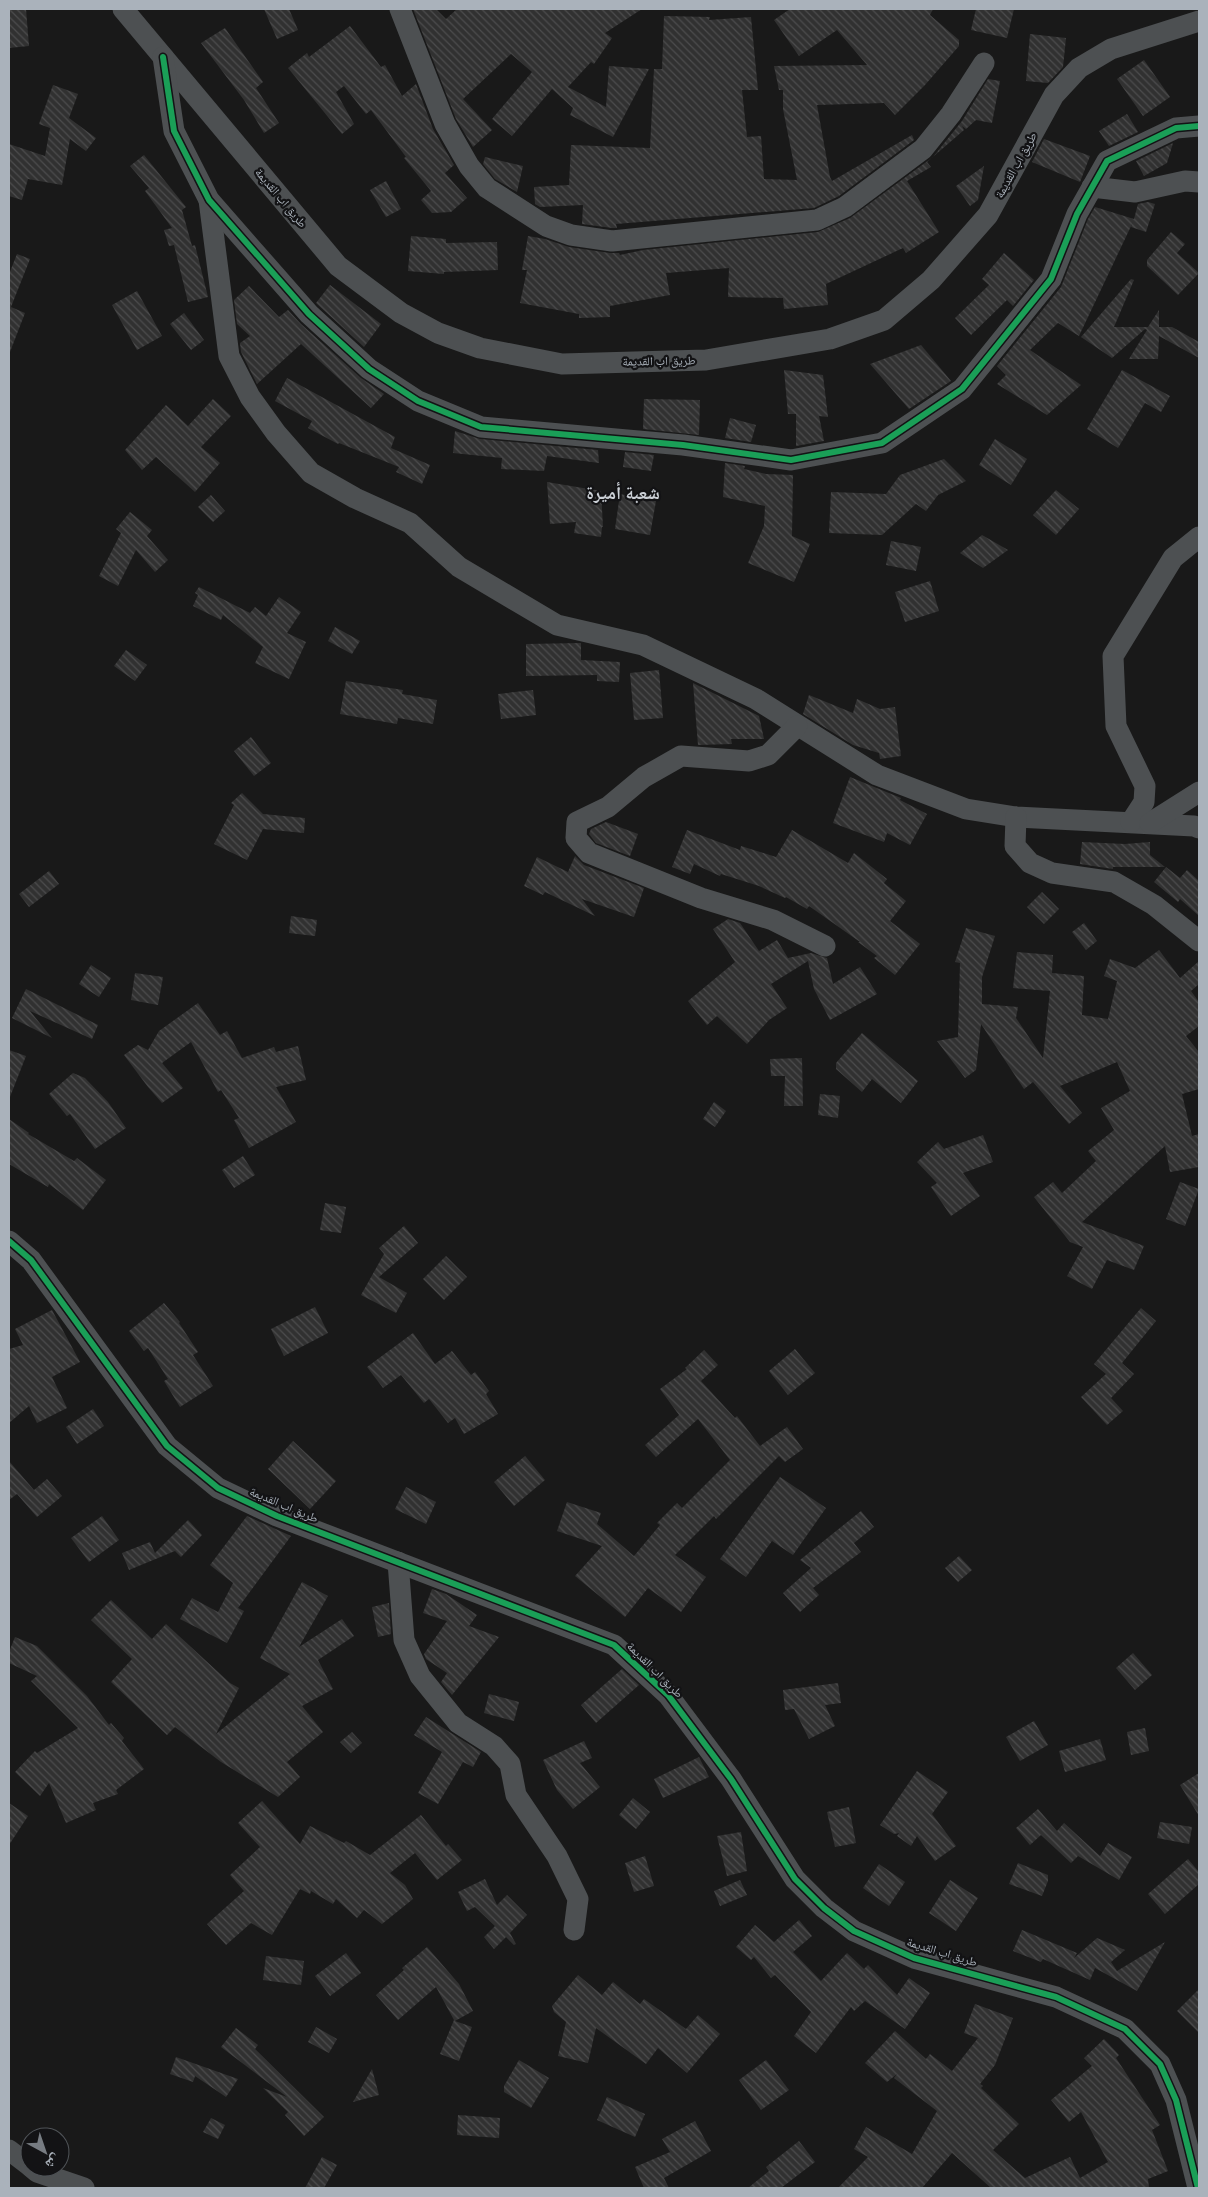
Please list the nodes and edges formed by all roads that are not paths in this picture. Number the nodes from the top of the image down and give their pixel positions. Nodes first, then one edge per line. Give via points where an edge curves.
1 (123, 9) edge
2 (400, 9) edge
3 (1199, 21) edge
4 (163, 57) junction
5 (984, 63) dead end
6 (1199, 126) edge
7 (1199, 182) edge
8 (1092, 186) junction
9 (209, 200) junction
10 (1199, 537) edge
11 (797, 726) junction
12 (1199, 792) edge
13 (1016, 817) junction
14 (1141, 823) junction
15 (1199, 828) edge
16 (1199, 941) edge
17 (825, 946) dead end
18 (9, 1241) edge
19 (398, 1562) junction
20 (574, 1930) dead end
21 (9, 2150) edge
22 (20, 2159) edge
23 (52, 2177) edge
24 (84, 2188) edge
25 (1198, 2188) edge

1 - 4 street, طريق اب القديمة
2 - 5 street via 445,124 469,166 487,188 546,226 571,235 612,241 817,220 845,207 923,149 951,114
3 - 4 street, طريق اب القديمة via 1111,49 1079,68 1054,95 988,215 931,280 884,320 830,339 706,360 562,364 480,348 438,333 400,313 338,266
4 - 9 street via 174,131
6 - 8 street via 1176,128 1107,161
7 - 8 street via 1185,181 1135,192
8 - 9 street via 1051,279 962,390 882,443 791,460 481,427 418,401 369,369 309,314
9 - 11 street via 229,356 250,397 311,473 354,498 410,523 459,567 557,625 643,645 756,699
10 - 14 street via 1173,558 1113,656 1116,726 1145,786
11 - 13 street via 877,776 966,809
11 - 17 street via 768,755 749,761 681,756 644,777 608,807 577,822 576,838 589,853 702,898 774,920
12 - 14 street
13 - 14 street
13 - 16 street via 1015,846 1030,863 1052,872 1114,882 1154,905
14 - 15 street
18 - 19 street, طريق اب القديمة via 31,1260 167,1446 196,1470 218,1488 277,1516
19 - 20 street via 404,1640 420,1676 458,1723 494,1746 510,1764 516,1795 557,1856 578,1899
19 - 25 street, طريق اب القديمة via 614,1645 668,1695 731,1779 795,1879 824,1908 854,1931 914,1958 1056,1997 1125,2029 1160,2064 1176,2100
21 - 22 street
23 - 24 street

